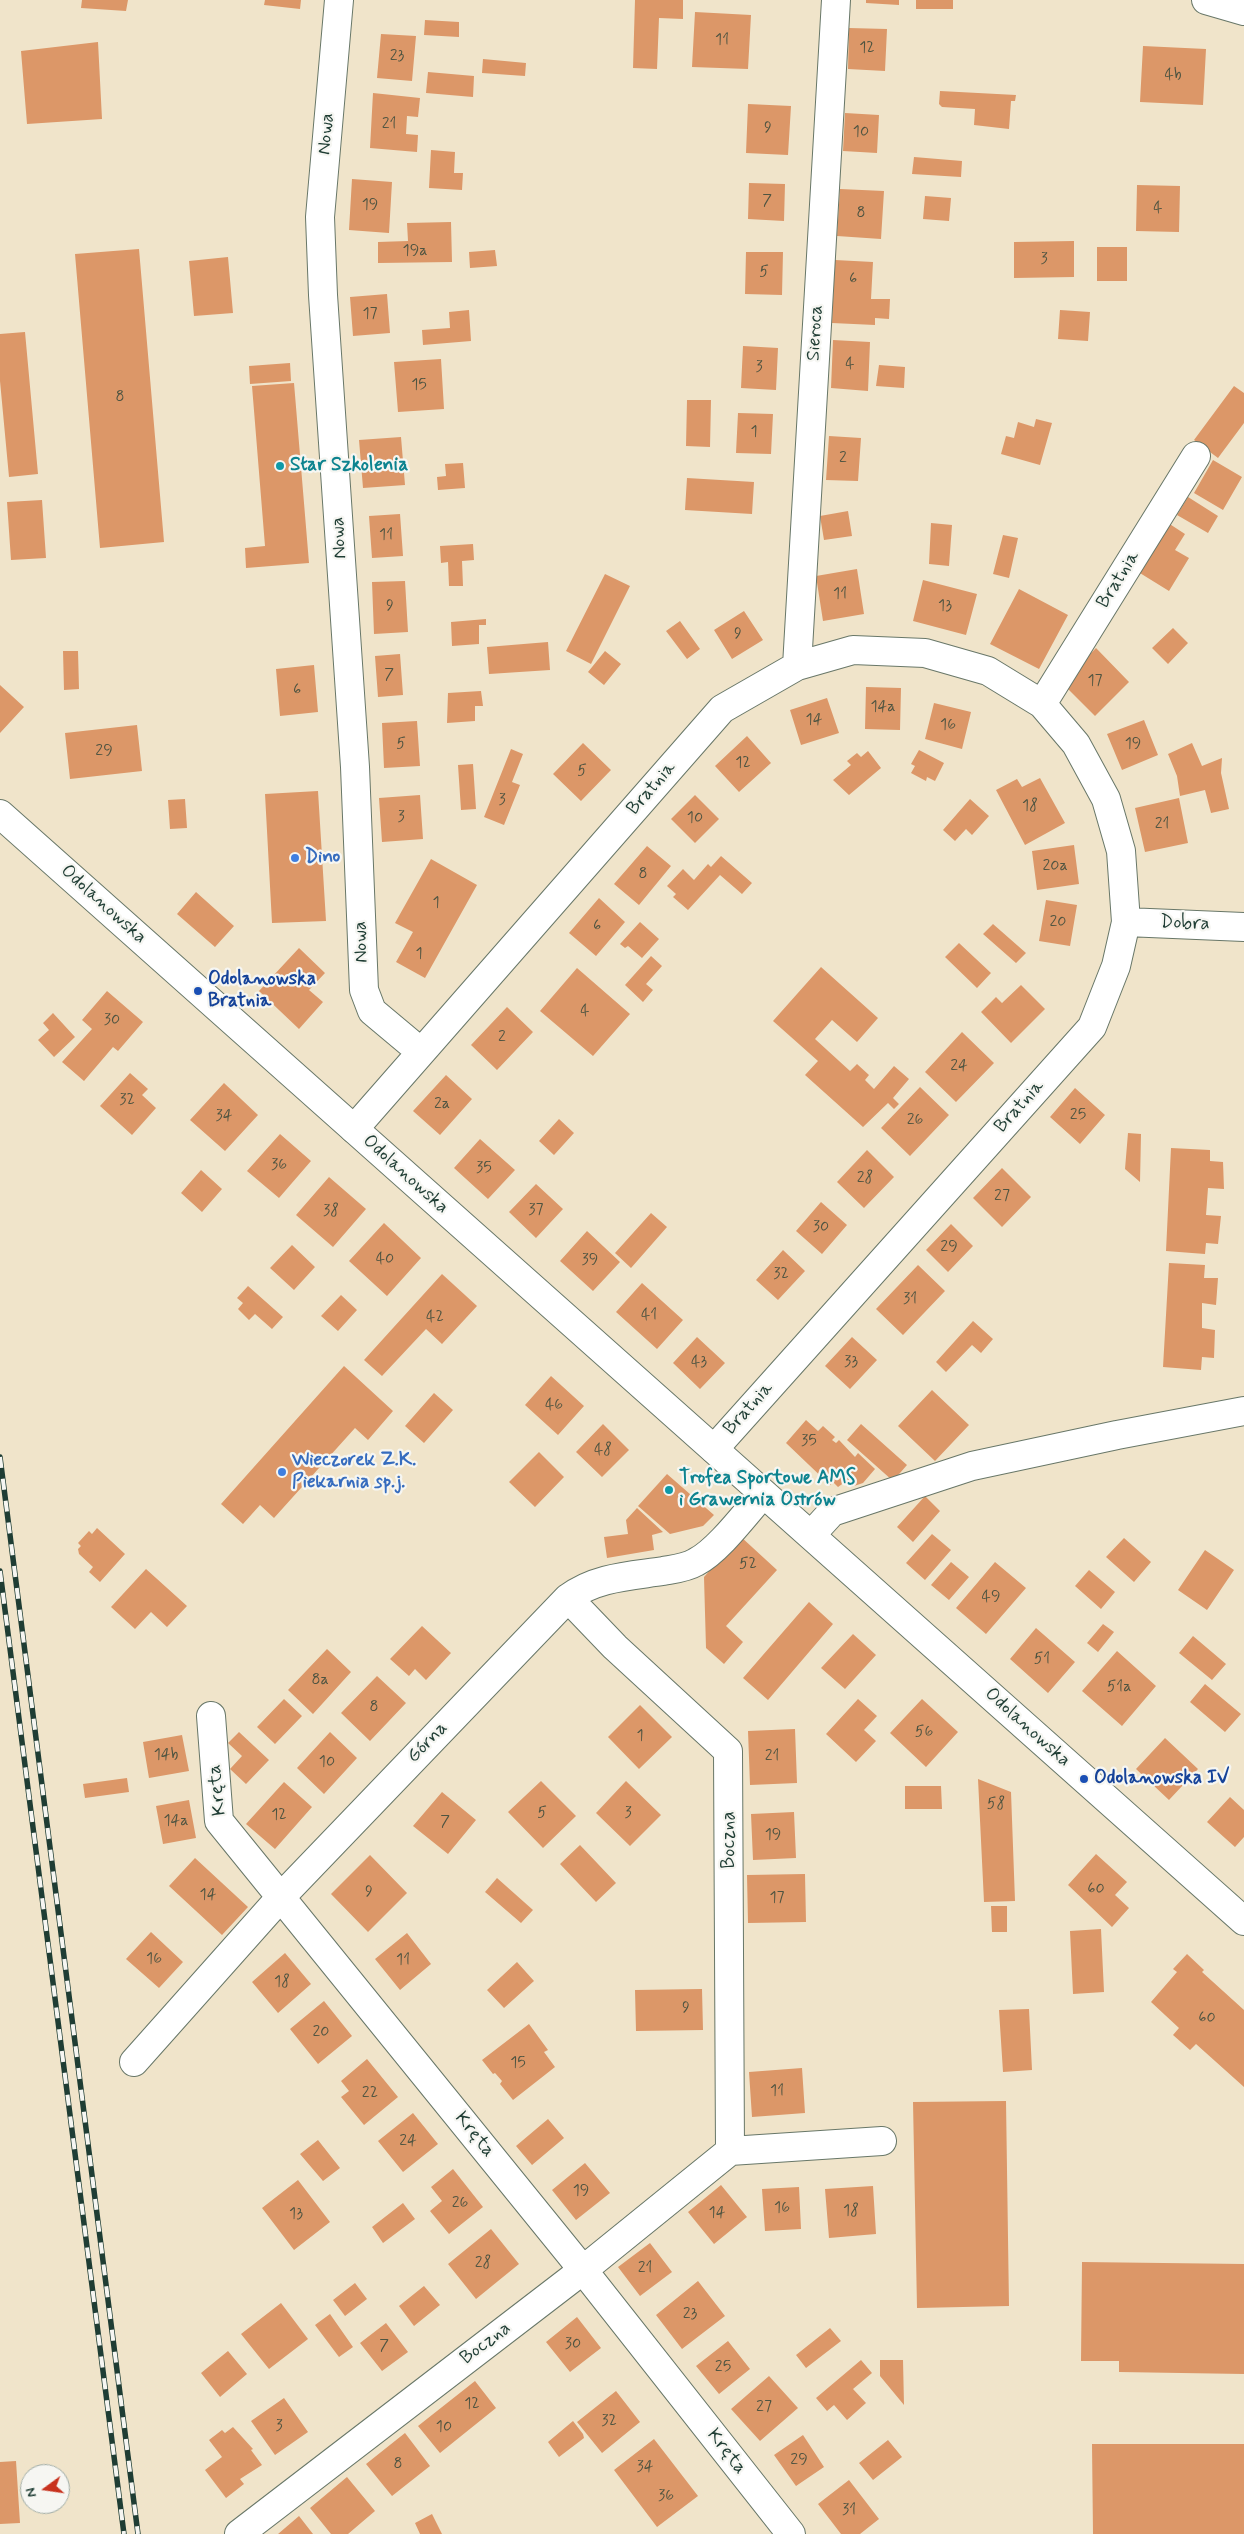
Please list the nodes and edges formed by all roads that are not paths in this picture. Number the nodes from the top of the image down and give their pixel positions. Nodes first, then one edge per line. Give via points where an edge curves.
1 (339, 0) edge
2 (836, 0) edge
3 (1206, 0) edge
4 (1244, 10) edge
5 (1196, 456) dead end
6 (797, 666) junction
7 (1042, 704) junction
8 (0, 814) edge
9 (1126, 922) junction
10 (1244, 927) edge
11 (421, 1052) junction
12 (354, 1129) junction
13 (1244, 1411) edge
14 (714, 1449) junction
15 (764, 1494) junction
16 (811, 1535) junction
17 (568, 1598) junction
18 (211, 1716) dead end
19 (280, 1898) junction
20 (1244, 1921) edge
21 (134, 2062) dead end
22 (882, 2141) dead end
23 (730, 2151) junction
24 (583, 2270) junction
25 (239, 2534) edge
26 (791, 2534) edge

1 - 11 street, Nowa via 320,217 355,767 364,990 372,1011
2 - 6 street, Sieroca
3 - 4 street
5 - 7 street, Bratnia
6 - 7 street, Bratnia via 853,650 925,653 988,671
6 - 11 street, Bratnia via 722,710
7 - 9 street, Bratnia via 1076,744 1106,800 1121,852
8 - 12 street, Odolanowska
9 - 10 street, Dobra
9 - 14 street, Bratnia via 1116,966 1092,1027
11 - 12 street, Bratnia
12 - 14 street, Odolanowska
13 - 16 street via 972,1466 832,1512
14 - 15 street, Odolanowska
15 - 16 street, Odolanowska
15 - 17 street, Górna via 711,1552 696,1562 596,1582
16 - 20 street, Odolanowska
17 - 19 street, Górna
17 - 23 street, Boczna via 615,1647 728,1751
18 - 19 street, Kręta via 219,1821
19 - 21 street, Górna
19 - 24 street, Kręta
22 - 23 street
23 - 24 street, Boczna
24 - 25 street, Boczna
24 - 26 street, Kręta

